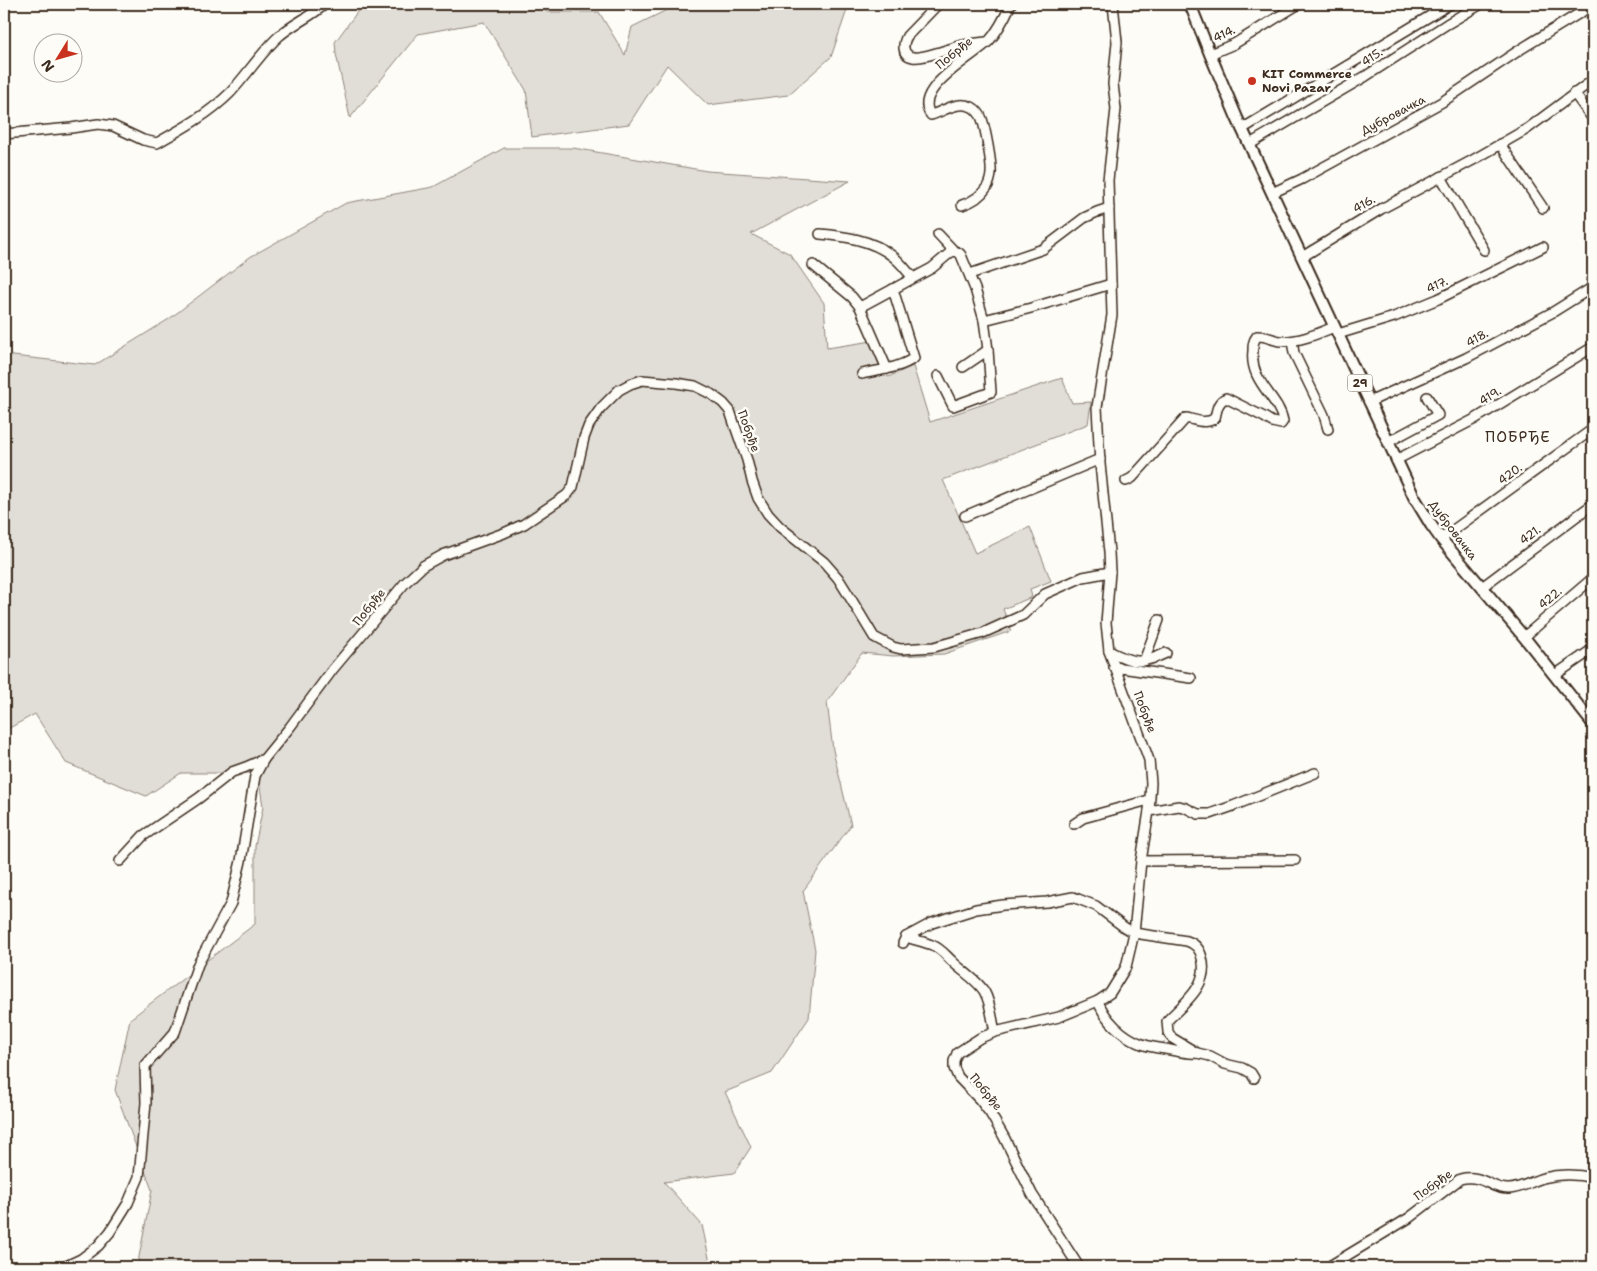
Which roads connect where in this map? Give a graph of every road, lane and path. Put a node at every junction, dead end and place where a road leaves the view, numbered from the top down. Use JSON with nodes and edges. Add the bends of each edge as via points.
{"nodes":[{"id":1,"x":325,"y":4,"type":"edge"},
{"id":2,"x":938,"y":4,"type":"edge"},
{"id":3,"x":1011,"y":4,"type":"edge"},
{"id":4,"x":1113,"y":4,"type":"edge"},
{"id":5,"x":1190,"y":4,"type":"edge"},
{"id":6,"x":1299,"y":4,"type":"edge"},
{"id":7,"x":1450,"y":4,"type":"edge"},
{"id":8,"x":1481,"y":4,"type":"edge"},
{"id":9,"x":1593,"y":4,"type":"edge"},
{"id":10,"x":989,"y":41,"type":"junction"},
{"id":11,"x":1210,"y":54,"type":"junction"},
{"id":12,"x":1593,"y":80,"type":"edge"},
{"id":13,"x":1574,"y":93,"type":"junction"},
{"id":14,"x":1593,"y":119,"type":"edge"},
{"id":15,"x":1242,"y":129,"type":"junction"},
{"id":16,"x":4,"y":134,"type":"edge"},
{"id":17,"x":1250,"y":144,"type":"junction"},
{"id":18,"x":1500,"y":144,"type":"junction"},
{"id":19,"x":1441,"y":177,"type":"junction"},
{"id":20,"x":1272,"y":192,"type":"junction"},
{"id":21,"x":962,"y":205,"type":"dead end"},
{"id":22,"x":1109,"y":208,"type":"junction"},
{"id":23,"x":1543,"y":208,"type":"dead end"},
{"id":24,"x":820,"y":234,"type":"dead end"},
{"id":25,"x":938,"y":234,"type":"dead end"},
{"id":26,"x":1543,"y":247,"type":"dead end"},
{"id":27,"x":1484,"y":250,"type":"dead end"},
{"id":28,"x":954,"y":251,"type":"junction"},
{"id":29,"x":1302,"y":257,"type":"junction"},
{"id":30,"x":813,"y":265,"type":"dead end"},
{"id":31,"x":970,"y":274,"type":"junction"},
{"id":32,"x":913,"y":278,"type":"junction"},
{"id":33,"x":1111,"y":284,"type":"junction"},
{"id":34,"x":1593,"y":287,"type":"edge"},
{"id":35,"x":893,"y":289,"type":"junction"},
{"id":36,"x":860,"y":307,"type":"junction"},
{"id":37,"x":984,"y":320,"type":"junction"},
{"id":38,"x":1336,"y":330,"type":"junction"},
{"id":39,"x":1292,"y":341,"type":"junction"},
{"id":40,"x":1593,"y":347,"type":"edge"},
{"id":41,"x":988,"y":350,"type":"junction"},
{"id":42,"x":963,"y":367,"type":"dead end"},
{"id":43,"x":887,"y":368,"type":"junction"},
{"id":44,"x":862,"y":374,"type":"dead end"},
{"id":45,"x":938,"y":376,"type":"dead end"},
{"id":46,"x":1427,"y":397,"type":"dead end"},
{"id":47,"x":1369,"y":402,"type":"junction"},
{"id":48,"x":1328,"y":429,"type":"dead end"},
{"id":49,"x":1593,"y":429,"type":"edge"},
{"id":50,"x":1388,"y":442,"type":"junction"},
{"id":51,"x":1100,"y":458,"type":"junction"},
{"id":52,"x":1396,"y":460,"type":"junction"},
{"id":53,"x":1126,"y":481,"type":"dead end"},
{"id":54,"x":1593,"y":504,"type":"edge"},
{"id":55,"x":965,"y":516,"type":"dead end"},
{"id":56,"x":1441,"y":539,"type":"junction"},
{"id":57,"x":1110,"y":572,"type":"junction"},
{"id":58,"x":1593,"y":578,"type":"edge"},
{"id":59,"x":1482,"y":587,"type":"junction"},
{"id":60,"x":1159,"y":620,"type":"dead end"},
{"id":61,"x":1524,"y":637,"type":"junction"},
{"id":62,"x":1593,"y":648,"type":"edge"},
{"id":63,"x":1109,"y":651,"type":"junction"},
{"id":64,"x":1166,"y":654,"type":"dead end"},
{"id":65,"x":1144,"y":661,"type":"junction"},
{"id":66,"x":1114,"y":667,"type":"junction"},
{"id":67,"x":1554,"y":675,"type":"junction"},
{"id":68,"x":1191,"y":678,"type":"dead end"},
{"id":69,"x":1593,"y":724,"type":"edge"},
{"id":70,"x":264,"y":758,"type":"junction"},
{"id":71,"x":1314,"y":773,"type":"dead end"},
{"id":72,"x":1149,"y":800,"type":"junction"},
{"id":73,"x":1149,"y":811,"type":"junction"},
{"id":74,"x":1074,"y":824,"type":"dead end"},
{"id":75,"x":1295,"y":860,"type":"dead end"},
{"id":76,"x":120,"y":861,"type":"dead end"},
{"id":77,"x":1141,"y":862,"type":"junction"},
{"id":78,"x":1134,"y":932,"type":"junction"},
{"id":79,"x":1098,"y":1001,"type":"junction"},
{"id":80,"x":996,"y":1032,"type":"junction"},
{"id":81,"x":1197,"y":1054,"type":"junction"},
{"id":82,"x":1254,"y":1078,"type":"dead end"},
{"id":83,"x":1593,"y":1178,"type":"edge"},
{"id":84,"x":64,"y":1267,"type":"edge"},
{"id":85,"x":1079,"y":1267,"type":"edge"},
{"id":86,"x":1328,"y":1267,"type":"edge"}],
"edges":[{"from":1,"to":16,"type":"street","via":[[277,38],[213,109],[157,143],[113,126],[98,124]]},
{"from":2,"to":10,"type":"street","via":[[903,42],[908,56],[918,57]]},
{"from":3,"to":10,"type":"street","name":"Побрђе"},
{"from":4,"to":22,"type":"street","name":"Побрђе","via":[[1117,42],[1113,84],[1116,109],[1108,180]]},
{"from":5,"to":11,"type":"main road","name":"Дубровачка","number":"29"},
{"from":6,"to":11,"type":"street","name":"414.","via":[[1234,44]]},
{"from":7,"to":15,"type":"street","name":"415."},
{"from":8,"to":17,"type":"street","name":"415."},
{"from":9,"to":20,"type":"street","name":"Дубровачка","via":[[1442,102],[1302,179]]},
{"from":10,"to":21,"type":"street","name":"Побрђе","via":[[962,60],[935,86],[927,105],[931,115],[962,106],[972,107],[982,118],[991,173],[984,191]]},
{"from":11,"to":15,"type":"main road","name":"Дубровачка","number":"29"},
{"from":12,"to":13,"type":"street","name":"416."},
{"from":13,"to":14,"type":"street"},
{"from":13,"to":18,"type":"street","name":"416.","via":[[1527,129]]},
{"from":15,"to":17,"type":"main road","name":"Дубровачка","number":"29"},
{"from":17,"to":20,"type":"main road","name":"Дубровачка","number":"29"},
{"from":18,"to":19,"type":"street","name":"416."},
{"from":18,"to":23,"type":"street"},
{"from":19,"to":27,"type":"street"},
{"from":19,"to":29,"type":"street","name":"416."},
{"from":20,"to":29,"type":"main road","name":"Дубровачка","number":"29"},
{"from":22,"to":31,"type":"street","via":[[1084,218],[1043,249]]},
{"from":22,"to":33,"type":"street","name":"Побрђе"},
{"from":24,"to":32,"type":"street","via":[[878,246],[893,256]]},
{"from":25,"to":28,"type":"street"},
{"from":26,"to":38,"type":"street","name":"417.","via":[[1466,286],[1394,317]]},
{"from":28,"to":31,"type":"street","via":[[959,252]]},
{"from":28,"to":32,"type":"street"},
{"from":29,"to":38,"type":"main road","name":"Дубровачка","number":"29"},
{"from":30,"to":36,"type":"street"},
{"from":31,"to":37,"type":"street"},
{"from":32,"to":35,"type":"street"},
{"from":33,"to":37,"type":"street"},
{"from":33,"to":51,"type":"street","name":"Побрђе","via":[[1112,316],[1097,407]]},
{"from":34,"to":47,"type":"street","name":"418.","via":[[1466,358]]},
{"from":35,"to":36,"type":"street"},
{"from":35,"to":43,"type":"street","via":[[914,358]]},
{"from":36,"to":43,"type":"street"},
{"from":37,"to":41,"type":"street"},
{"from":38,"to":39,"type":"street"},
{"from":38,"to":47,"type":"main road","name":"Дубровачка","number":"29"},
{"from":39,"to":48,"type":"street","via":[[1294,353]]},
{"from":39,"to":53,"type":"street","via":[[1260,335],[1254,339],[1253,345],[1254,367],[1262,386],[1280,412],[1281,424],[1226,398],[1221,400],[1215,418],[1210,422],[1186,418]]},
{"from":40,"to":52,"type":"street","name":"419.","via":[[1475,420]]},
{"from":41,"to":42,"type":"street"},
{"from":41,"to":45,"type":"street","via":[[991,392],[953,406]]},
{"from":43,"to":44,"type":"street"},
{"from":46,"to":50,"type":"street","via":[[1438,415]]},
{"from":47,"to":50,"type":"main road","name":"Дубровачка","number":"29"},
{"from":49,"to":56,"type":"street","name":"420."},
{"from":50,"to":52,"type":"main road","name":"Дубровачка","number":"29"},
{"from":51,"to":55,"type":"street"},
{"from":51,"to":57,"type":"street","name":"Побрђе"},
{"from":52,"to":56,"type":"main road","name":"Дубровачка","number":"29","via":[[1425,516]]},
{"from":54,"to":59,"type":"street","name":"421."},
{"from":56,"to":59,"type":"main road","name":"Дубровачка","number":"29"},
{"from":57,"to":63,"type":"street","name":"Побрђе","via":[[1106,623]]},
{"from":57,"to":70,"type":"street","name":"Побрђе","via":[[1082,577],[1045,594],[1024,615],[983,633],[934,647],[893,647],[874,637],[838,578],[824,562],[768,514],[758,498],[730,411],[723,403],[695,386],[642,380],[610,398],[589,425],[573,487],[567,495],[524,524],[423,566],[333,669]]},
{"from":58,"to":61,"type":"street","name":"422."},
{"from":59,"to":61,"type":"main road","name":"Дубровачка","number":"29"},
{"from":60,"to":65,"type":"street"},
{"from":61,"to":67,"type":"main road","name":"Дубровачка","number":"29"},
{"from":62,"to":67,"type":"street"},
{"from":63,"to":65,"type":"street","via":[[1133,662]]},
{"from":63,"to":66,"type":"street","name":"Побрђе"},
{"from":64,"to":65,"type":"street"},
{"from":66,"to":68,"type":"street"},
{"from":66,"to":72,"type":"street","name":"Побрђе","via":[[1149,760]]},
{"from":67,"to":69,"type":"main road","name":"Дубровачка","number":"29"},
{"from":70,"to":76,"type":"street","via":[[232,772],[143,836]]},
{"from":70,"to":84,"type":"street","via":[[255,776],[241,862],[230,903],[198,964],[175,1032],[145,1066],[146,1103],[139,1178],[110,1232],[81,1259]]},
{"from":71,"to":73,"type":"street","via":[[1210,814],[1198,814],[1179,806]]},
{"from":72,"to":73,"type":"street","name":"Побрђе"},
{"from":72,"to":74,"type":"street","via":[[1083,818]]},
{"from":73,"to":77,"type":"street","name":"Побрђе"},
{"from":75,"to":77,"type":"street"},
{"from":77,"to":78,"type":"street","name":"Побрђе"},
{"from":78,"to":79,"type":"street","name":"Побрђе","via":[[1123,973],[1110,993]]},
{"from":78,"to":80,"type":"street","via":[[1096,906],[1074,897],[976,909],[932,923],[905,940],[943,951],[969,975],[984,991]]},
{"from":78,"to":81,"type":"street","via":[[1187,941],[1199,949],[1204,965],[1201,982],[1167,1026],[1172,1038]]},
{"from":79,"to":80,"type":"street","name":"Побрђе","via":[[1059,1017]]},
{"from":79,"to":81,"type":"street","via":[[1108,1020],[1133,1040],[1150,1047]]},
{"from":80,"to":85,"type":"street","name":"Побрђе","via":[[957,1053],[954,1068],[990,1113],[1032,1194]]},
{"from":81,"to":82,"type":"street","via":[[1242,1068],[1252,1073]]},
{"from":83,"to":86,"type":"street","name":"Побрђе","via":[[1556,1176],[1509,1189],[1470,1176],[1460,1179],[1409,1218]]}]}
